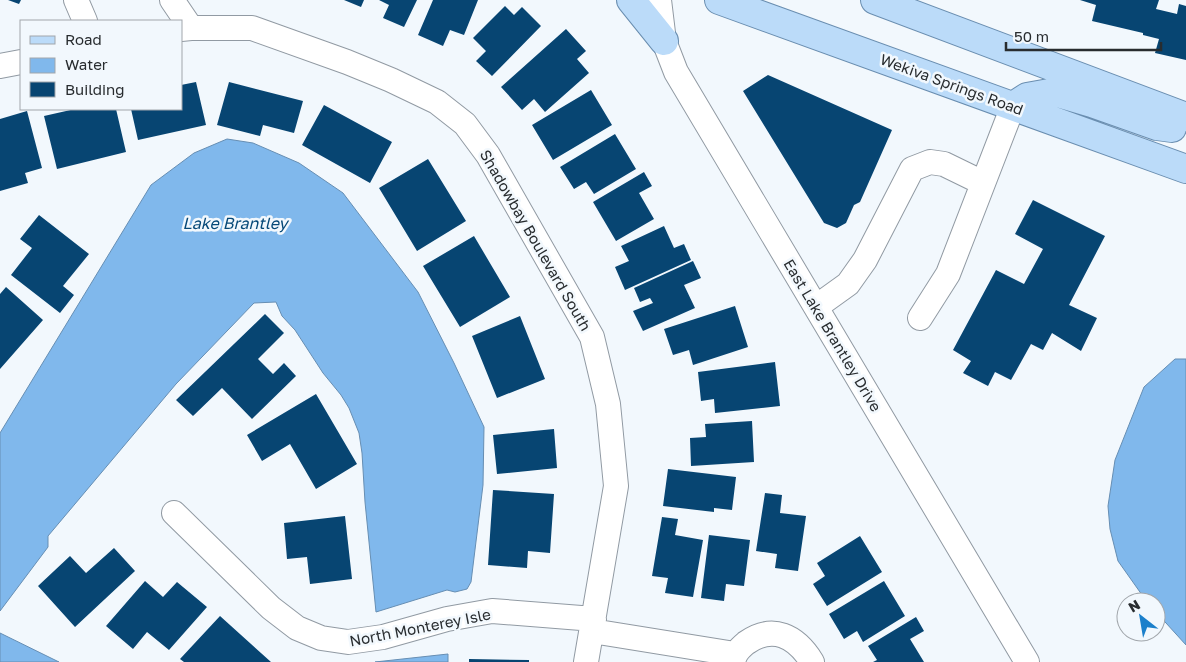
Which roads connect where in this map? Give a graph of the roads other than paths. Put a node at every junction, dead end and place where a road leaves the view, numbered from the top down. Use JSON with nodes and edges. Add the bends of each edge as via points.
{"nodes":[{"id":1,"x":76,"y":0,"type":"edge"},
{"id":2,"x":172,"y":0,"type":"edge"},
{"id":3,"x":631,"y":0,"type":"edge"},
{"id":4,"x":659,"y":0,"type":"edge"},
{"id":5,"x":719,"y":0,"type":"edge"},
{"id":6,"x":875,"y":0,"type":"edge"},
{"id":7,"x":85,"y":20,"type":"edge"},
{"id":8,"x":186,"y":28,"type":"edge"},
{"id":9,"x":664,"y":41,"type":"junction"},
{"id":10,"x":20,"y":62,"type":"edge"},
{"id":11,"x":0,"y":66,"type":"edge"},
{"id":12,"x":1013,"y":106,"type":"junction"},
{"id":13,"x":1186,"y":117,"type":"edge"},
{"id":14,"x":1186,"y":130,"type":"edge"},
{"id":15,"x":1186,"y":169,"type":"edge"},
{"id":16,"x":983,"y":183,"type":"junction"},
{"id":17,"x":816,"y":307,"type":"junction"},
{"id":18,"x":920,"y":318,"type":"dead end"},
{"id":19,"x":174,"y":513,"type":"dead end"},
{"id":20,"x":593,"y":625,"type":"junction"},
{"id":21,"x":734,"y":658,"type":"edge"},
{"id":22,"x":586,"y":662,"type":"edge"},
{"id":23,"x":812,"y":662,"type":"edge"},
{"id":24,"x":1028,"y":662,"type":"edge"}],
"edges":[{"from":1,"to":7,"type":"street"},
{"from":2,"to":8,"type":"street"},
{"from":3,"to":9,"type":"main road"},
{"from":4,"to":9,"type":"street","name":"East Lake Brantley Drive"},
{"from":5,"to":12,"type":"main road","name":"Wekiva Springs Road"},
{"from":6,"to":13,"type":"main road"},
{"from":8,"to":20,"type":"street","name":"Shadowbay Boulevard South","via":[[252,28],[391,80],[437,102],[465,124],[488,155],[592,337],[608,404],[616,486]]},
{"from":9,"to":17,"type":"street","name":"East Lake Brantley Drive","via":[[676,72]]},
{"from":10,"to":11,"type":"street"},
{"from":12,"to":14,"type":"main road","via":[[1027,97],[1055,92],[1157,126]]},
{"from":12,"to":15,"type":"main road","name":"Wekiva Springs Road"},
{"from":12,"to":16,"type":"street"},
{"from":16,"to":17,"type":"street","via":[[944,164],[930,162],[912,169],[865,260],[848,284]]},
{"from":16,"to":18,"type":"street","via":[[948,274]]},
{"from":17,"to":24,"type":"street","name":"East Lake Brantley Drive"},
{"from":19,"to":20,"type":"street","name":"North Monterey Isle","via":[[271,608],[297,628],[321,638],[348,642],[383,637],[447,618],[492,611]]},
{"from":20,"to":21,"type":"street","name":"North Monterey Isle"},
{"from":20,"to":22,"type":"street","name":"Shadowbay Boulevard South"},
{"from":21,"to":23,"type":"street","via":[[751,640],[770,633],[790,638]]}]}
